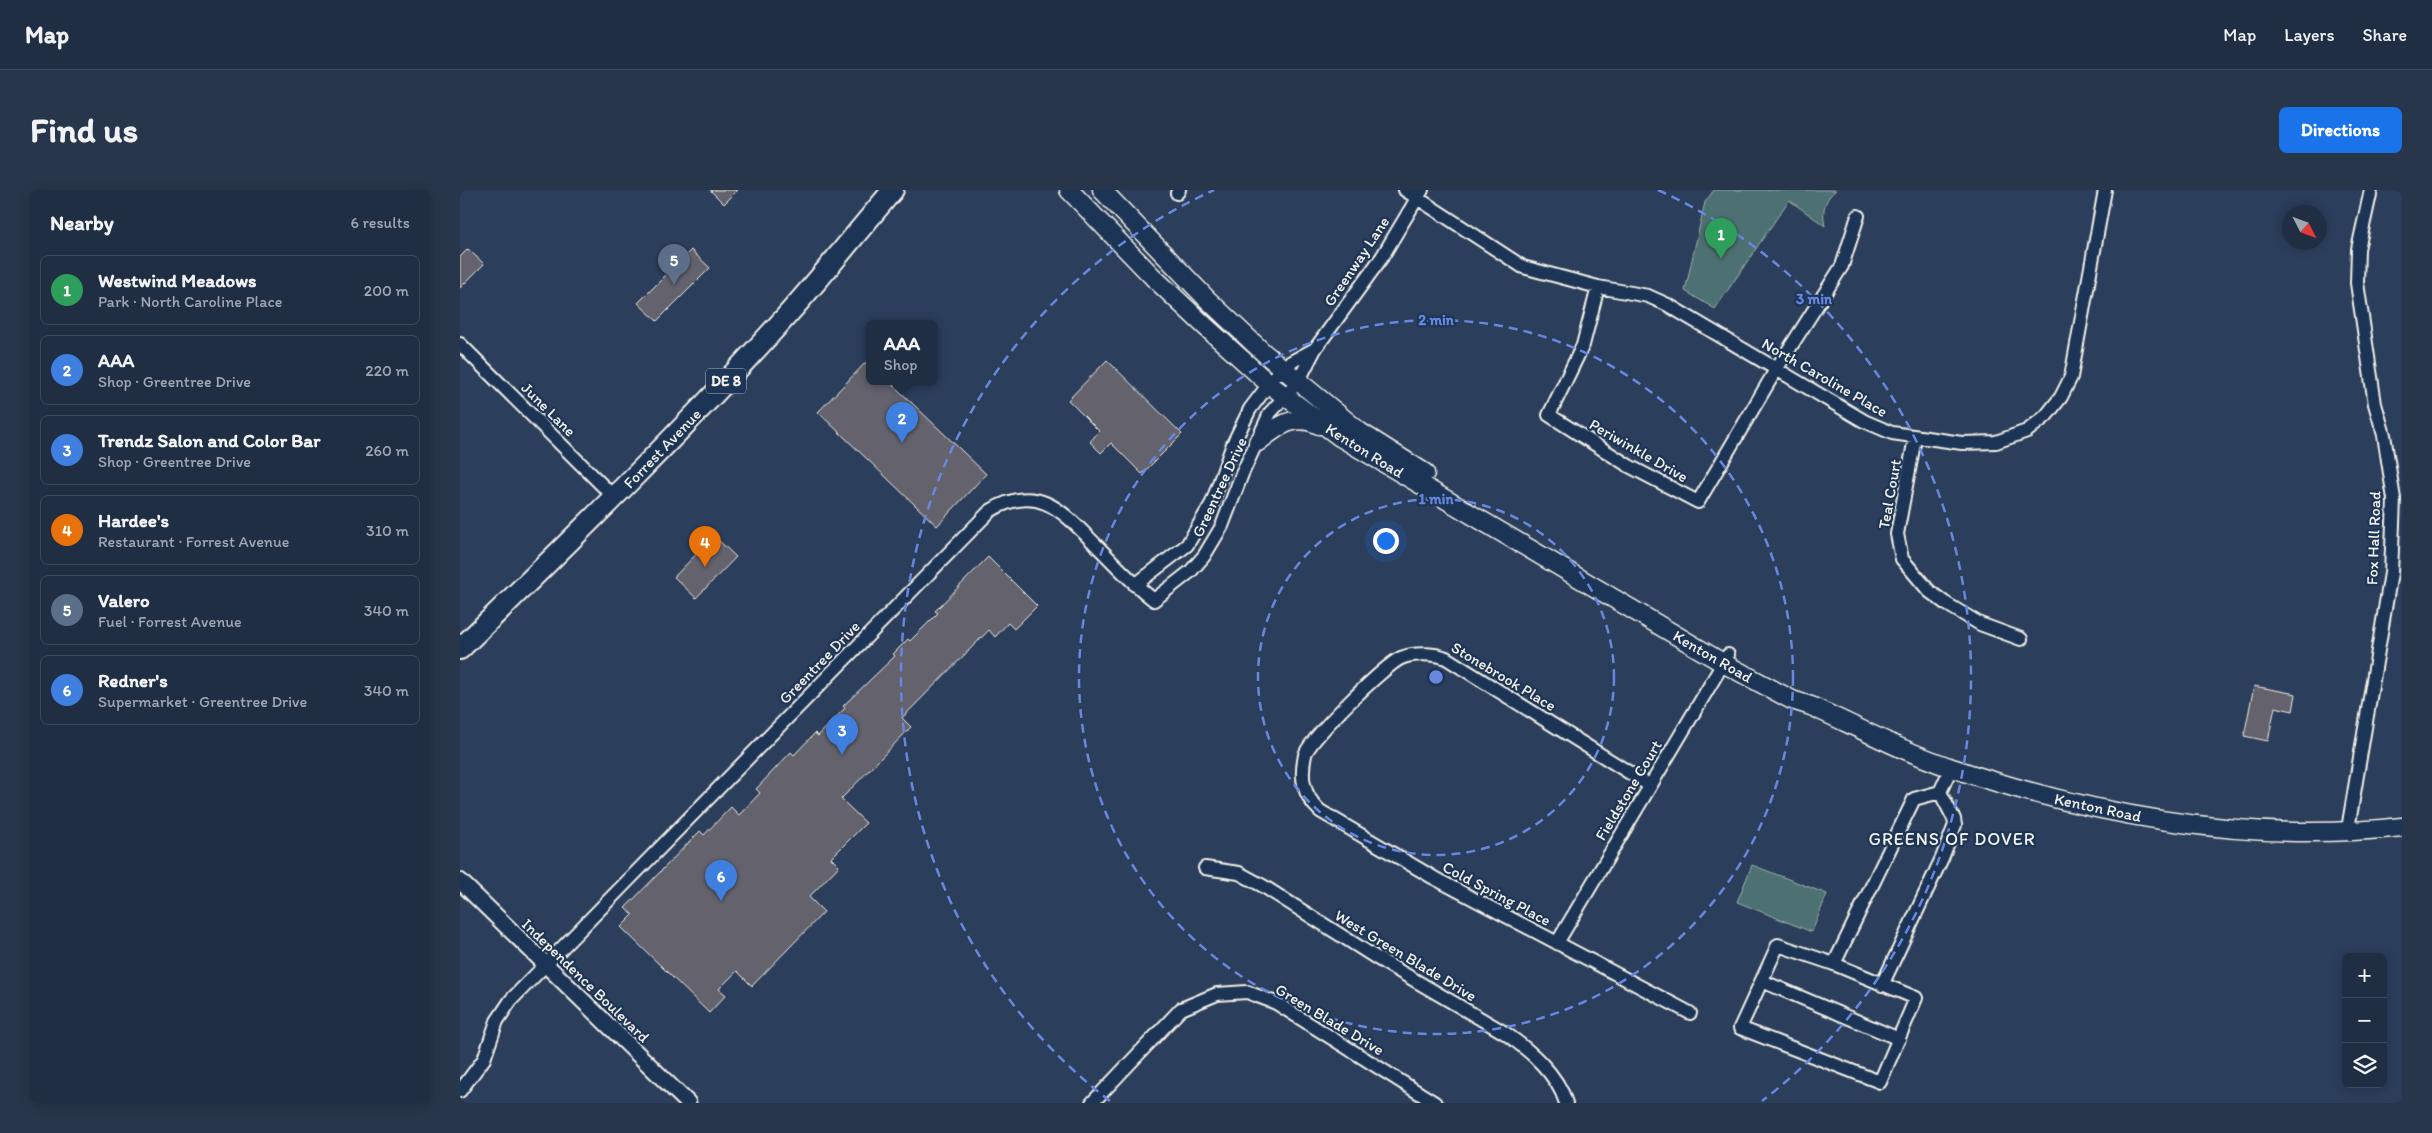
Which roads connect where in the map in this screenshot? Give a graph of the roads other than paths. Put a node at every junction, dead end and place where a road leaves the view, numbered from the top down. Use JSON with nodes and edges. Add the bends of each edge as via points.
{"nodes":[{"id":1,"x":893,"y":190,"type":"edge"},
{"id":2,"x":1069,"y":190,"type":"edge"},
{"id":3,"x":1102,"y":190,"type":"edge"},
{"id":4,"x":1405,"y":190,"type":"edge"},
{"id":5,"x":2105,"y":190,"type":"edge"},
{"id":6,"x":2371,"y":190,"type":"edge"},
{"id":7,"x":1419,"y":194,"type":"edge"},
{"id":8,"x":1858,"y":216,"type":"dead end"},
{"id":9,"x":1598,"y":287,"type":"junction"},
{"id":10,"x":460,"y":344,"type":"edge"},
{"id":11,"x":1316,"y":349,"type":"junction"},
{"id":12,"x":1282,"y":367,"type":"junction"},
{"id":13,"x":1778,"y":368,"type":"junction"},
{"id":14,"x":1298,"y":382,"type":"junction"},
{"id":15,"x":1270,"y":384,"type":"junction"},
{"id":16,"x":1285,"y":396,"type":"junction"},
{"id":17,"x":1340,"y":436,"type":"junction"},
{"id":18,"x":1915,"y":438,"type":"junction"},
{"id":19,"x":1258,"y":442,"type":"junction"},
{"id":20,"x":614,"y":497,"type":"junction"},
{"id":21,"x":1135,"y":585,"type":"junction"},
{"id":22,"x":2021,"y":639,"type":"dead end"},
{"id":23,"x":460,"y":649,"type":"edge"},
{"id":24,"x":1725,"y":659,"type":"junction"},
{"id":25,"x":1951,"y":768,"type":"junction"},
{"id":26,"x":1303,"y":784,"type":"joint"},
{"id":27,"x":1650,"y":785,"type":"junction"},
{"id":28,"x":1940,"y":792,"type":"junction"},
{"id":29,"x":2402,"y":826,"type":"edge"},
{"id":30,"x":2348,"y":829,"type":"junction"},
{"id":31,"x":1204,"y":868,"type":"dead end"},
{"id":32,"x":460,"y":881,"type":"edge"},
{"id":33,"x":1557,"y":943,"type":"junction"},
{"id":34,"x":1834,"y":964,"type":"junction"},
{"id":35,"x":545,"y":965,"type":"junction"},
{"id":36,"x":1762,"y":982,"type":"junction"},
{"id":37,"x":1882,"y":985,"type":"junction"},
{"id":38,"x":1690,"y":1013,"type":"dead end"},
{"id":39,"x":1898,"y":1039,"type":"junction"},
{"id":40,"x":460,"y":1091,"type":"edge"},
{"id":41,"x":688,"y":1103,"type":"edge"},
{"id":42,"x":1092,"y":1103,"type":"edge"},
{"id":43,"x":1435,"y":1103,"type":"edge"},
{"id":44,"x":1566,"y":1103,"type":"edge"}],
"edges":[{"from":1,"to":20,"type":"highway","name":"Forrest Avenue","number":"DE 8","via":[[771,333]]},
{"from":2,"to":15,"type":"main road","name":"Kenton Road","via":[[1153,277]]},
{"from":3,"to":12,"type":"main road","name":"Kenton Road","via":[[1207,299]]},
{"from":4,"to":7,"type":"street","name":"North Caroline Place"},
{"from":5,"to":18,"type":"street","name":"North Caroline Place","via":[[2071,376],[2061,397],[2028,431],[1996,442],[1962,443]]},
{"from":6,"to":30,"type":"street","name":"Fox Hall Road","via":[[2358,249],[2357,283],[2374,404],[2384,435],[2392,490],[2391,573]]},
{"from":7,"to":9,"type":"street","name":"North Caroline Place","via":[[1523,267]]},
{"from":7,"to":11,"type":"street","name":"Greenway Lane","via":[[1382,257]]},
{"from":8,"to":13,"type":"street","via":[[1842,266]]},
{"from":9,"to":13,"type":"street","name":"North Caroline Place","via":[[1648,296]]},
{"from":9,"to":13,"type":"street","name":"Periwinkle Drive","via":[[1583,345],[1549,415],[1629,466],[1698,502]]},
{"from":10,"to":20,"type":"street","name":"June Lane"},
{"from":11,"to":12,"type":"street","name":"Greenway Lane"},
{"from":11,"to":14,"type":"street","name":"Greenway Lane"},
{"from":12,"to":14,"type":"main road","name":"Kenton Road"},
{"from":12,"to":15,"type":"street","name":"Greentree Drive"},
{"from":13,"to":18,"type":"street","name":"North Caroline Place","via":[[1864,420],[1892,433]]},
{"from":14,"to":16,"type":"street","name":"Greentree Drive"},
{"from":14,"to":24,"type":"main road","name":"Kenton Road","via":[[1360,432]]},
{"from":15,"to":16,"type":"main road","name":"Kenton Road"},
{"from":15,"to":21,"type":"street","name":"Greentree Drive","via":[[1250,409],[1233,444],[1212,503],[1192,538],[1176,555]]},
{"from":16,"to":17,"type":"main road","name":"Kenton Road"},
{"from":16,"to":19,"type":"street","name":"Greentree Drive","via":[[1270,413]]},
{"from":17,"to":19,"type":"main road","via":[[1311,421],[1294,420],[1278,426]]},
{"from":17,"to":24,"type":"main road","name":"Kenton Road"},
{"from":18,"to":22,"type":"street","name":"Teal Court","via":[[1897,534],[1902,559],[1944,603],[1980,624]]},
{"from":19,"to":21,"type":"street","name":"Greentree Drive","via":[[1222,526],[1204,556],[1191,571],[1154,600]]},
{"from":20,"to":23,"type":"highway","name":"Forrest Avenue","number":"DE 8"},
{"from":21,"to":35,"type":"street","name":"Greentree Drive","via":[[1067,516],[1053,506],[1022,499],[1006,501],[990,511]]},
{"from":24,"to":25,"type":"main road","name":"Kenton Road","via":[[1792,691],[1811,706]]},
{"from":24,"to":27,"type":"street","name":"Fieldstone Court"},
{"from":25,"to":28,"type":"street"},
{"from":25,"to":30,"type":"main road","name":"Kenton Road","via":[[2111,812],[2182,823],[2274,830]]},
{"from":26,"to":27,"type":"street","name":"Stonebrook Place","via":[[1305,754],[1342,708],[1392,663],[1403,657],[1436,654]]},
{"from":26,"to":33,"type":"street","name":"Cold Spring Place","via":[[1309,800],[1320,810],[1434,878]]},
{"from":27,"to":33,"type":"street","name":"Fieldstone Court"},
{"from":28,"to":34,"type":"street","via":[[1914,799]]},
{"from":28,"to":37,"type":"street","via":[[1954,825],[1942,858]]},
{"from":29,"to":30,"type":"main road","name":"Kenton Road"},
{"from":31,"to":44,"type":"street","name":"West Green Blade Drive","via":[[1239,873],[1263,886],[1375,957],[1505,1033],[1544,1067]]},
{"from":32,"to":35,"type":"street","name":"Independence Boulevard"},
{"from":33,"to":38,"type":"street","name":"Cold Spring Place"},
{"from":34,"to":36,"type":"street","via":[[1778,945]]},
{"from":34,"to":37,"type":"street"},
{"from":35,"to":40,"type":"street","name":"Greentree Drive","via":[[511,1000],[497,1021],[484,1059]]},
{"from":35,"to":41,"type":"street","name":"Independence Boulevard"},
{"from":36,"to":39,"type":"street"},
{"from":36,"to":39,"type":"street","via":[[1740,1028],[1880,1082]]},
{"from":37,"to":39,"type":"street","via":[[1916,998]]},
{"from":42,"to":43,"type":"street","name":"Green Blade Drive","via":[[1181,1009],[1217,994],[1247,992],[1276,1003]]}]}
